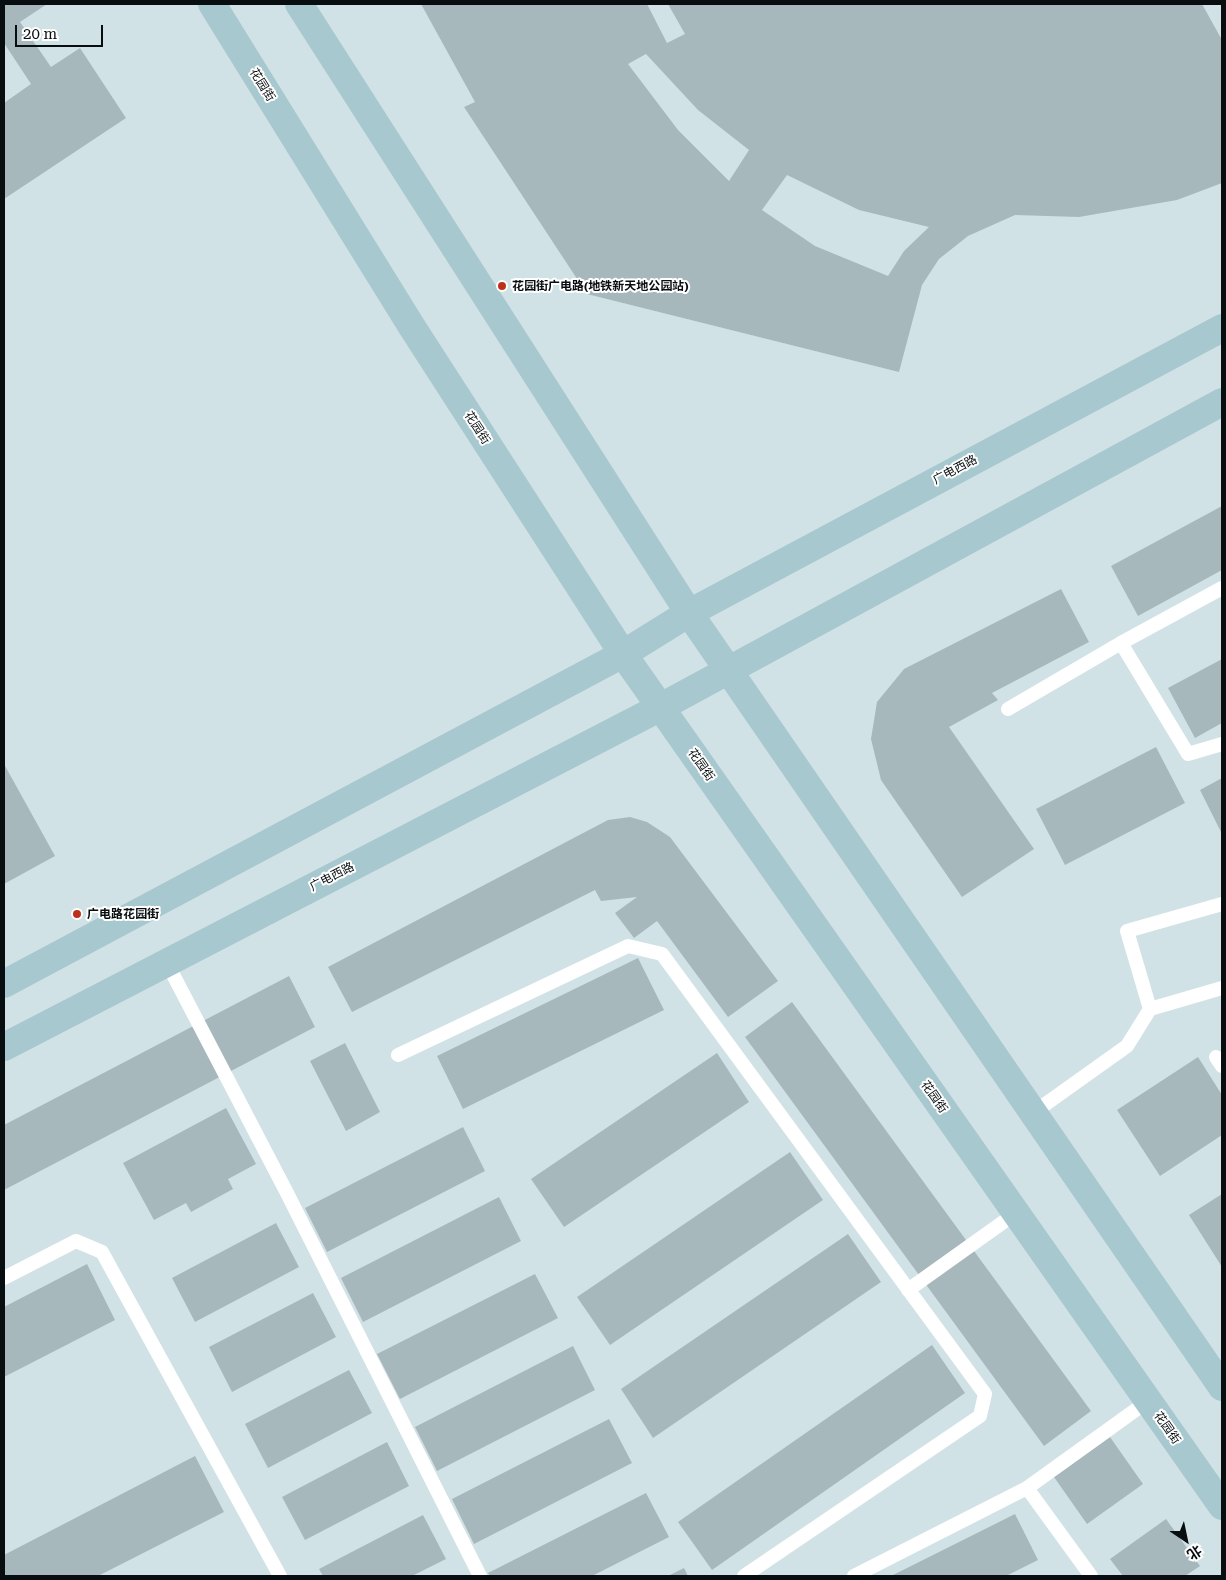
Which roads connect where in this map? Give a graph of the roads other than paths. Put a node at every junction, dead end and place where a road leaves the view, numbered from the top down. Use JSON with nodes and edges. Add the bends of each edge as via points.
{"nodes":[{"id":1,"x":212,"y":4,"type":"edge"},
{"id":2,"x":298,"y":4,"type":"edge"},
{"id":3,"x":1222,"y":328,"type":"edge"},
{"id":4,"x":1222,"y":402,"type":"edge"},
{"id":5,"x":1222,"y":588,"type":"edge"},
{"id":6,"x":689,"y":613,"type":"junction"},
{"id":7,"x":1121,"y":643,"type":"junction"},
{"id":8,"x":624,"y":654,"type":"junction"},
{"id":9,"x":728,"y":671,"type":"junction"},
{"id":10,"x":661,"y":707,"type":"junction"},
{"id":11,"x":1008,"y":709,"type":"dead end"},
{"id":12,"x":1222,"y":744,"type":"edge"},
{"id":13,"x":1222,"y":904,"type":"edge"},
{"id":14,"x":167,"y":963,"type":"junction"},
{"id":15,"x":4,"y":984,"type":"edge"},
{"id":16,"x":1222,"y":988,"type":"edge"},
{"id":17,"x":1150,"y":1009,"type":"junction"},
{"id":18,"x":4,"y":1047,"type":"edge"},
{"id":19,"x":398,"y":1055,"type":"dead end"},
{"id":20,"x":1033,"y":1113,"type":"junction"},
{"id":21,"x":1016,"y":1213,"type":"junction"},
{"id":22,"x":4,"y":1278,"type":"edge"},
{"id":23,"x":908,"y":1290,"type":"junction"},
{"id":24,"x":1222,"y":1387,"type":"edge"},
{"id":25,"x":1148,"y":1401,"type":"junction"},
{"id":26,"x":1027,"y":1488,"type":"junction"},
{"id":27,"x":1222,"y":1506,"type":"edge"},
{"id":28,"x":280,"y":1576,"type":"edge"},
{"id":29,"x":480,"y":1576,"type":"edge"},
{"id":30,"x":744,"y":1576,"type":"edge"},
{"id":31,"x":854,"y":1576,"type":"edge"},
{"id":32,"x":1091,"y":1576,"type":"edge"}],
"edges":[{"from":1,"to":8,"type":"main road","name":"花园街","via":[[412,327]]},
{"from":2,"to":6,"type":"main road"},
{"from":3,"to":6,"type":"main road","name":"广电西路"},
{"from":4,"to":9,"type":"main road"},
{"from":5,"to":7,"type":"lane"},
{"from":6,"to":8,"type":"main road","name":"广电西路"},
{"from":6,"to":9,"type":"main road"},
{"from":7,"to":11,"type":"lane"},
{"from":7,"to":12,"type":"lane","via":[[1188,754]]},
{"from":8,"to":10,"type":"main road","name":"花园街"},
{"from":8,"to":15,"type":"main road","name":"广电西路"},
{"from":9,"to":10,"type":"main road","name":"广电西路"},
{"from":9,"to":20,"type":"main road"},
{"from":10,"to":14,"type":"main road","name":"广电西路"},
{"from":10,"to":21,"type":"main road","name":"花园街"},
{"from":13,"to":17,"type":"lane","via":[[1127,931]]},
{"from":14,"to":18,"type":"main road","name":"广电西路"},
{"from":14,"to":29,"type":"lane"},
{"from":16,"to":17,"type":"lane"},
{"from":17,"to":20,"type":"lane","via":[[1127,1046]]},
{"from":19,"to":23,"type":"lane","via":[[628,946],[662,954]]},
{"from":20,"to":24,"type":"main road"},
{"from":21,"to":23,"type":"lane"},
{"from":21,"to":25,"type":"main road","name":"花园街"},
{"from":22,"to":28,"type":"lane","via":[[76,1241],[102,1252]]},
{"from":23,"to":30,"type":"lane","via":[[985,1394],[980,1416]]},
{"from":25,"to":26,"type":"lane"},
{"from":25,"to":27,"type":"main road","name":"花园街"},
{"from":26,"to":31,"type":"lane"},
{"from":26,"to":32,"type":"lane"}]}
